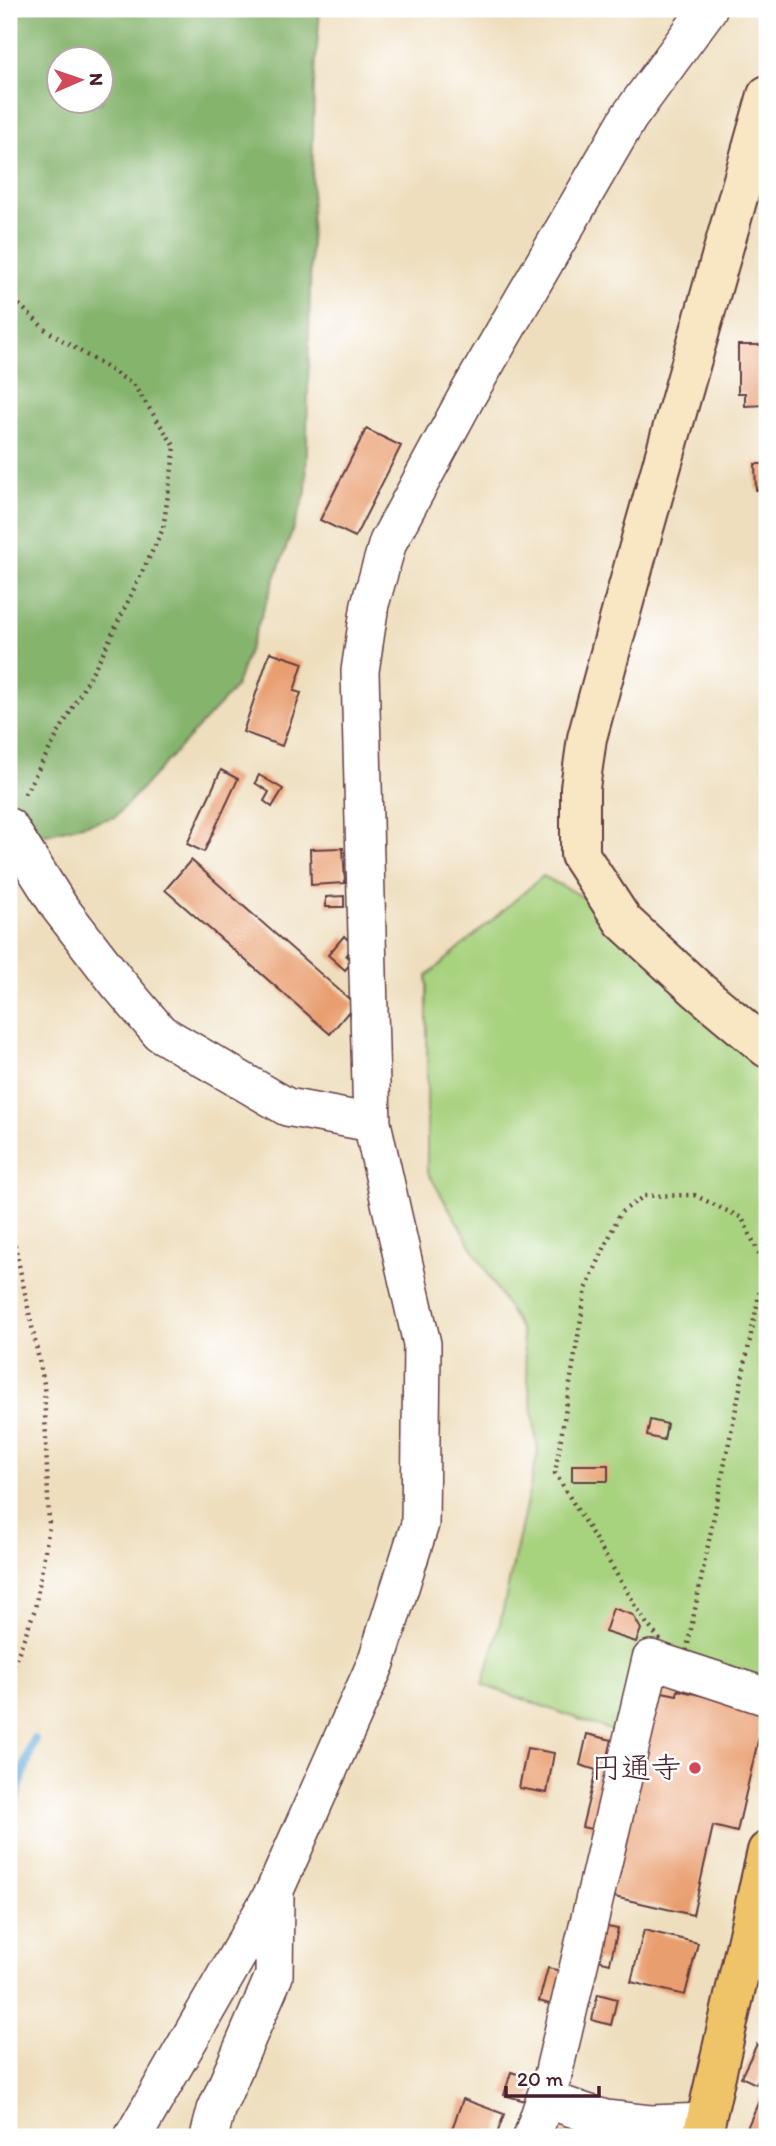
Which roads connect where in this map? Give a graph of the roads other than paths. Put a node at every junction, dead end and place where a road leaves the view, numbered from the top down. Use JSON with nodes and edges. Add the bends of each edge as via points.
{"nodes":[{"id":1,"x":708,"y":9,"type":"edge"},
{"id":2,"x":767,"y":95,"type":"edge"},
{"id":3,"x":15,"y":814,"type":"edge"},
{"id":4,"x":767,"y":1048,"type":"edge"},
{"id":5,"x":372,"y":1123,"type":"junction"},
{"id":6,"x":767,"y":1697,"type":"edge"},
{"id":7,"x":767,"y":1851,"type":"edge"},
{"id":8,"x":275,"y":1890,"type":"junction"},
{"id":9,"x":545,"y":2099,"type":"junction"},
{"id":10,"x":634,"y":2130,"type":"edge"},
{"id":11,"x":704,"y":2130,"type":"edge"},
{"id":12,"x":133,"y":2137,"type":"edge"},
{"id":13,"x":209,"y":2137,"type":"edge"},
{"id":14,"x":532,"y":2137,"type":"edge"}],
"edges":[{"from":1,"to":5,"type":"street","via":[[629,117],[388,542],[370,604],[360,671]]},
{"from":2,"to":4,"type":"street","via":[[587,738],[580,788],[580,855],[623,921]]},
{"from":3,"to":5,"type":"street","via":[[60,908],[160,1033],[287,1107]]},
{"from":5,"to":8,"type":"street","via":[[422,1344],[420,1524],[376,1663]]},
{"from":6,"to":9,"type":"street","via":[[651,1659]]},
{"from":7,"to":11,"type":"main road"},
{"from":8,"to":12,"type":"street"},
{"from":8,"to":13,"type":"street","via":[[274,1976],[216,2110]]},
{"from":9,"to":10,"type":"street"},
{"from":9,"to":14,"type":"street"},
{"from":10,"to":11,"type":"street","via":[[650,2124]]}]}
